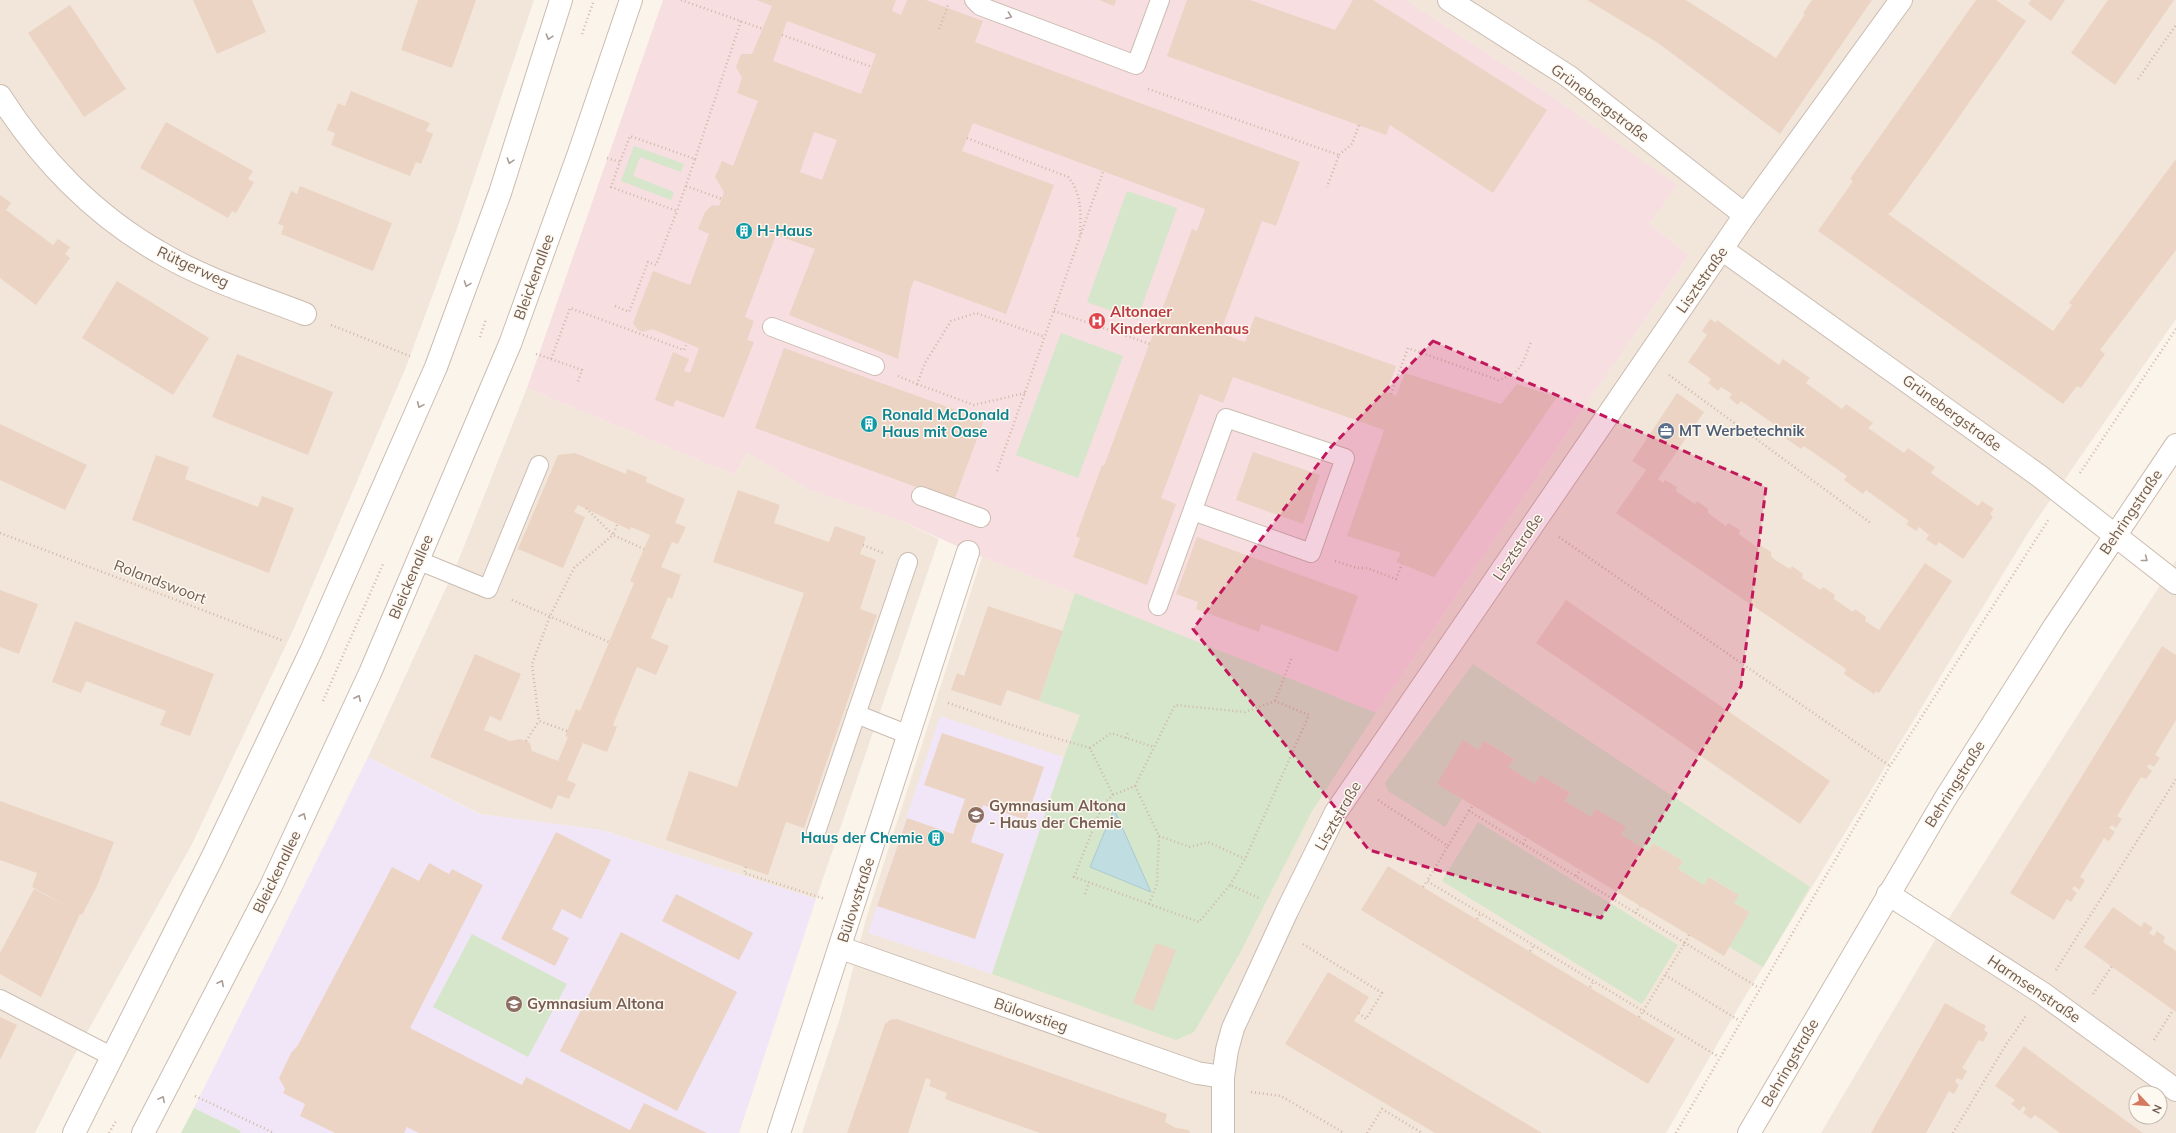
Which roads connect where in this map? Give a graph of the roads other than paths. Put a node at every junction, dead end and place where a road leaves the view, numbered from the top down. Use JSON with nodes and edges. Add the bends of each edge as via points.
{"nodes":[{"id":1,"x":561,"y":0,"type":"edge"},
{"id":2,"x":631,"y":0,"type":"edge"},
{"id":3,"x":974,"y":0,"type":"edge"},
{"id":4,"x":1160,"y":0,"type":"edge"},
{"id":5,"x":1449,"y":0,"type":"edge"},
{"id":6,"x":1901,"y":0,"type":"edge"},
{"id":7,"x":0,"y":96,"type":"edge"},
{"id":8,"x":1745,"y":215,"type":"junction"},
{"id":9,"x":1723,"y":250,"type":"junction"},
{"id":10,"x":305,"y":314,"type":"road end"},
{"id":11,"x":772,"y":327,"type":"dead end"},
{"id":12,"x":875,"y":366,"type":"road end"},
{"id":13,"x":2176,"y":446,"type":"edge"},
{"id":14,"x":539,"y":465,"type":"dead end"},
{"id":15,"x":921,"y":496,"type":"dead end"},
{"id":16,"x":1193,"y":511,"type":"junction"},
{"id":17,"x":981,"y":518,"type":"dead end"},
{"id":18,"x":2115,"y":536,"type":"junction"},
{"id":19,"x":968,"y":552,"type":"dead end"},
{"id":20,"x":418,"y":560,"type":"junction"},
{"id":21,"x":908,"y":562,"type":"dead end"},
{"id":22,"x":2176,"y":583,"type":"edge"},
{"id":23,"x":1158,"y":606,"type":"dead end"},
{"id":24,"x":856,"y":714,"type":"junction"},
{"id":25,"x":909,"y":735,"type":"junction"},
{"id":26,"x":816,"y":832,"type":"dead end"},
{"id":27,"x":1888,"y":894,"type":"junction"},
{"id":28,"x":841,"y":948,"type":"junction"},
{"id":29,"x":0,"y":999,"type":"edge"},
{"id":30,"x":113,"y":1057,"type":"junction"},
{"id":31,"x":1223,"y":1077,"type":"junction"},
{"id":32,"x":2176,"y":1090,"type":"edge"},
{"id":33,"x":74,"y":1133,"type":"edge"},
{"id":34,"x":143,"y":1133,"type":"edge"},
{"id":35,"x":779,"y":1133,"type":"edge"},
{"id":36,"x":1223,"y":1133,"type":"edge"},
{"id":37,"x":1749,"y":1133,"type":"edge"}],
"edges":[{"from":1,"to":30,"type":"street","one_way":true,"via":[[500,194],[436,367],[312,651]]},
{"from":2,"to":20,"type":"street","name":"Bleickenallee","via":[[510,344]]},
{"from":3,"to":4,"type":"lane","one_way":true,"via":[[980,6],[1136,65]]},
{"from":5,"to":8,"type":"street","name":"Grünebergstraße","via":[[1568,76]]},
{"from":6,"to":8,"type":"street","name":"Lisztstraße"},
{"from":7,"to":10,"type":"street","name":"Rütgerweg","via":[[32,143],[64,179],[109,218],[158,252],[196,271]]},
{"from":8,"to":9,"type":"street","name":"Lisztstraße"},
{"from":9,"to":18,"type":"street","name":"Grünebergstraße","via":[[2038,475]]},
{"from":9,"to":31,"type":"street","name":"Lisztstraße","via":[[1336,812],[1233,1028]]},
{"from":11,"to":12,"type":"lane"},
{"from":13,"to":18,"type":"street","name":"Behringstraße"},
{"from":14,"to":20,"type":"lane","via":[[488,589]]},
{"from":15,"to":17,"type":"lane"},
{"from":16,"to":16,"type":"lane","via":[[1226,418],[1345,458],[1311,553]]},
{"from":16,"to":23,"type":"lane"},
{"from":18,"to":22,"type":"street","name":"Grünebergstraße","one_way":true},
{"from":18,"to":27,"type":"street","name":"Behringstraße","via":[[1954,786]]},
{"from":19,"to":25,"type":"street","name":"Bülowstraße"},
{"from":34,"to":20,"type":"street","name":"Bleickenallee","one_way":true,"via":[[271,886],[370,673]]},
{"from":21,"to":24,"type":"lane"},
{"from":24,"to":25,"type":"lane"},
{"from":24,"to":26,"type":"lane"},
{"from":25,"to":28,"type":"street","name":"Bülowstraße"},
{"from":27,"to":32,"type":"street","name":"Harmsenstraße","via":[[2042,993]]},
{"from":27,"to":37,"type":"street","name":"Behringstraße"},
{"from":28,"to":31,"type":"street","name":"Bülowstieg","via":[[1197,1073]]},
{"from":28,"to":35,"type":"street","name":"Bülowstraße"},
{"from":29,"to":30,"type":"lane"},
{"from":30,"to":33,"type":"street"},
{"from":31,"to":36,"type":"street","name":"Lisztstraße"}]}
